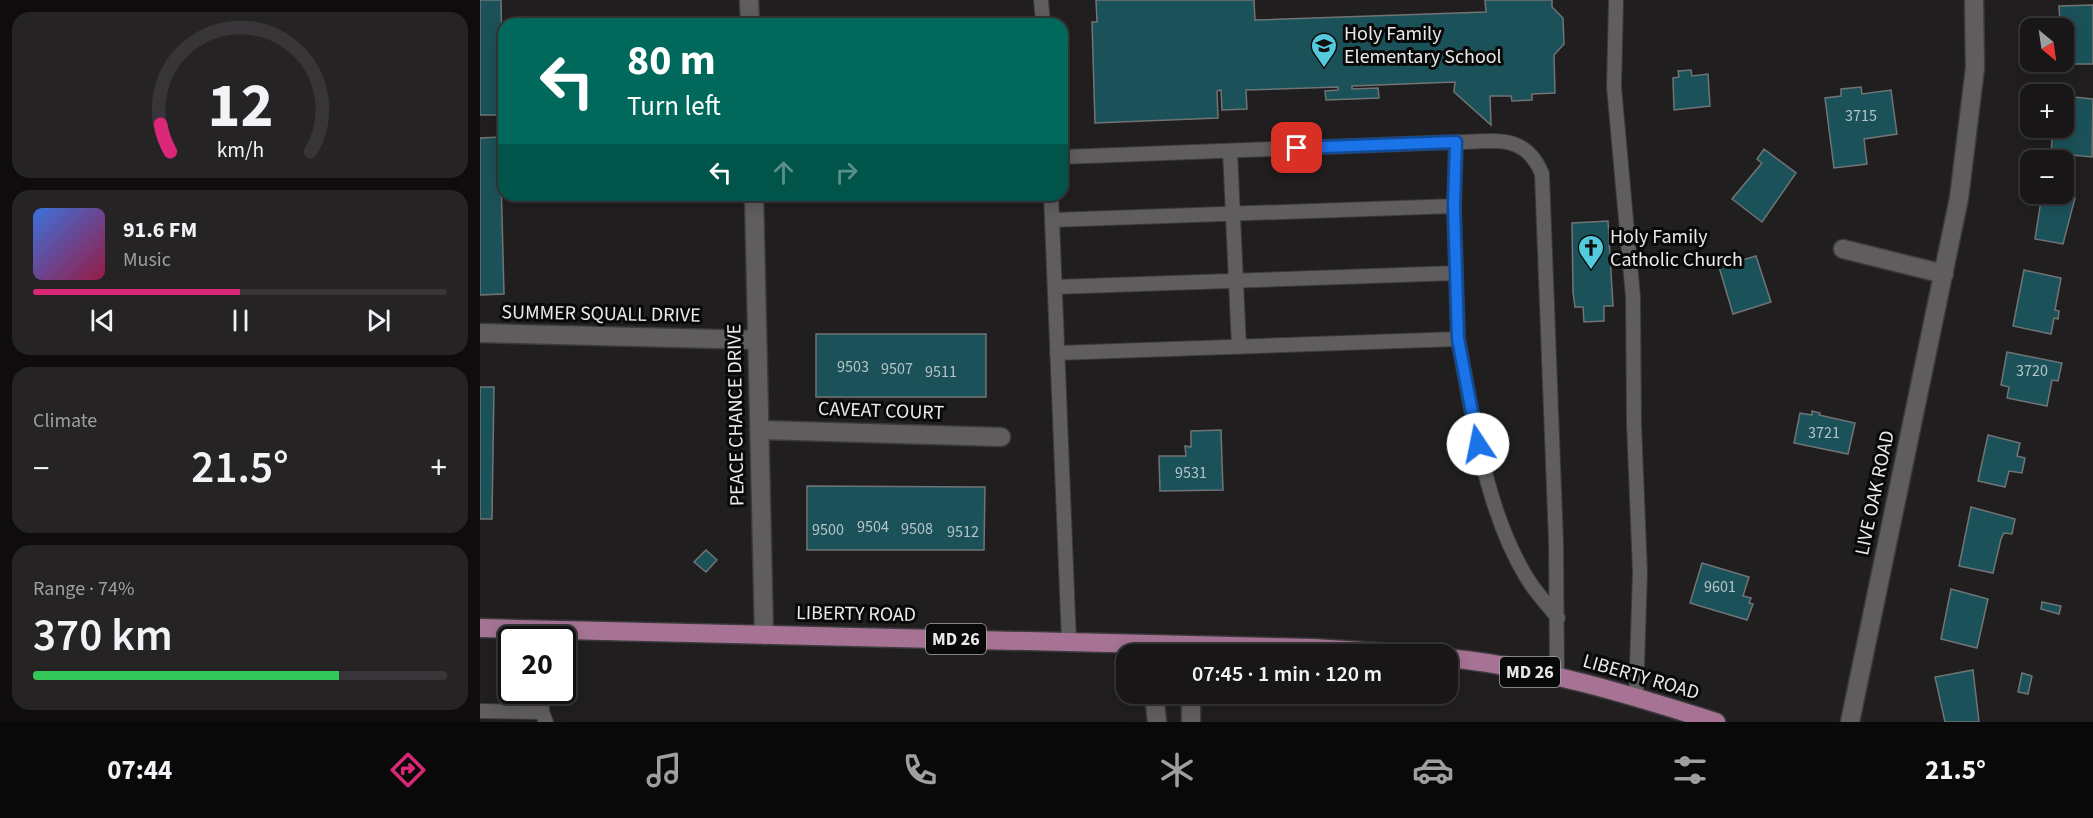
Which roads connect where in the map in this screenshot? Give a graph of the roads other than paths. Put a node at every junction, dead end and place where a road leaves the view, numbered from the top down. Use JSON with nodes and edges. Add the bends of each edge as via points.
{"nodes":[{"id":1,"x":749,"y":0,"type":"edge"},
{"id":2,"x":1041,"y":0,"type":"edge"},
{"id":3,"x":1616,"y":0,"type":"edge"},
{"id":4,"x":1974,"y":0,"type":"edge"},
{"id":5,"x":750,"y":18,"type":"edge"},
{"id":6,"x":1042,"y":18,"type":"edge"},
{"id":7,"x":1456,"y":142,"type":"junction"},
{"id":8,"x":1230,"y":151,"type":"junction"},
{"id":9,"x":1068,"y":157,"type":"edge"},
{"id":10,"x":754,"y":201,"type":"edge"},
{"id":11,"x":1051,"y":201,"type":"edge"},
{"id":12,"x":1454,"y":206,"type":"junction"},
{"id":13,"x":1233,"y":214,"type":"junction"},
{"id":14,"x":1052,"y":220,"type":"junction"},
{"id":15,"x":1843,"y":249,"type":"dead end"},
{"id":16,"x":1456,"y":273,"type":"junction"},
{"id":17,"x":1944,"y":274,"type":"junction"},
{"id":18,"x":1236,"y":281,"type":"junction"},
{"id":19,"x":1055,"y":287,"type":"junction"},
{"id":20,"x":480,"y":333,"type":"edge"},
{"id":21,"x":1458,"y":339,"type":"junction"},
{"id":22,"x":757,"y":340,"type":"junction"},
{"id":23,"x":1239,"y":347,"type":"junction"},
{"id":24,"x":1058,"y":353,"type":"junction"},
{"id":25,"x":759,"y":430,"type":"junction"},
{"id":26,"x":1001,"y":437,"type":"dead end"},
{"id":27,"x":1558,"y":618,"type":"junction"},
{"id":28,"x":480,"y":628,"type":"edge"},
{"id":29,"x":498,"y":630,"type":"edge"},
{"id":30,"x":576,"y":634,"type":"edge"},
{"id":31,"x":764,"y":635,"type":"junction"},
{"id":32,"x":1069,"y":642,"type":"junction"},
{"id":33,"x":1116,"y":646,"type":"edge"},
{"id":34,"x":1458,"y":660,"type":"edge"},
{"id":35,"x":1557,"y":677,"type":"junction"},
{"id":36,"x":1636,"y":697,"type":"junction"},
{"id":37,"x":1155,"y":704,"type":"edge"},
{"id":38,"x":1191,"y":704,"type":"edge"},
{"id":39,"x":480,"y":711,"type":"edge"},
{"id":40,"x":544,"y":717,"type":"edge"},
{"id":41,"x":1157,"y":722,"type":"edge"},
{"id":42,"x":1191,"y":722,"type":"edge"},
{"id":43,"x":1716,"y":722,"type":"edge"},
{"id":44,"x":1850,"y":722,"type":"edge"}],
"edges":[{"from":1,"to":5,"type":"street"},
{"from":2,"to":6,"type":"lane"},
{"from":3,"to":36,"type":"lane","via":[[1614,87],[1634,297],[1640,572]]},
{"from":4,"to":17,"type":"street","name":"LIVE OAK ROAD","via":[[1975,68],[1970,124]]},
{"from":7,"to":8,"type":"lane"},
{"from":7,"to":12,"type":"lane"},
{"from":7,"to":27,"type":"lane","via":[[1513,142],[1527,148],[1542,174]]},
{"from":8,"to":9,"type":"lane"},
{"from":8,"to":13,"type":"lane"},
{"from":10,"to":22,"type":"street","name":"PEACE CHANCE DRIVE"},
{"from":11,"to":14,"type":"lane"},
{"from":12,"to":13,"type":"lane"},
{"from":12,"to":16,"type":"lane"},
{"from":13,"to":14,"type":"lane"},
{"from":13,"to":18,"type":"lane"},
{"from":14,"to":19,"type":"lane"},
{"from":15,"to":17,"type":"street"},
{"from":16,"to":18,"type":"lane"},
{"from":16,"to":21,"type":"lane"},
{"from":17,"to":44,"type":"street","name":"LIVE OAK ROAD"},
{"from":18,"to":19,"type":"lane"},
{"from":18,"to":23,"type":"lane"},
{"from":19,"to":24,"type":"lane"},
{"from":20,"to":22,"type":"street","name":"SUMMER SQUALL DRIVE"},
{"from":21,"to":23,"type":"lane"},
{"from":21,"to":27,"type":"lane","via":[[1482,465],[1499,517],[1527,578]]},
{"from":22,"to":25,"type":"street","name":"PEACE CHANCE DRIVE"},
{"from":23,"to":24,"type":"lane"},
{"from":24,"to":32,"type":"lane"},
{"from":25,"to":26,"type":"street","name":"CAVEAT COURT"},
{"from":25,"to":31,"type":"street","name":"PEACE CHANCE DRIVE"},
{"from":27,"to":35,"type":"lane"},
{"from":28,"to":29,"type":"main road","name":"LIBERTY ROAD","number":"MD 26"},
{"from":30,"to":31,"type":"main road","name":"LIBERTY ROAD","number":"MD 26"},
{"from":31,"to":32,"type":"main road","name":"LIBERTY ROAD","number":"MD 26"},
{"from":32,"to":33,"type":"main road","name":"LIBERTY ROAD","number":"MD 26"},
{"from":34,"to":35,"type":"main road","name":"LIBERTY ROAD","number":"MD 26"},
{"from":35,"to":36,"type":"main road","name":"LIBERTY ROAD","number":"MD 26"},
{"from":36,"to":43,"type":"main road","name":"LIBERTY ROAD","number":"MD 26"},
{"from":37,"to":41,"type":"street"},
{"from":38,"to":42,"type":"street"},
{"from":39,"to":40,"type":"lane"}]}
